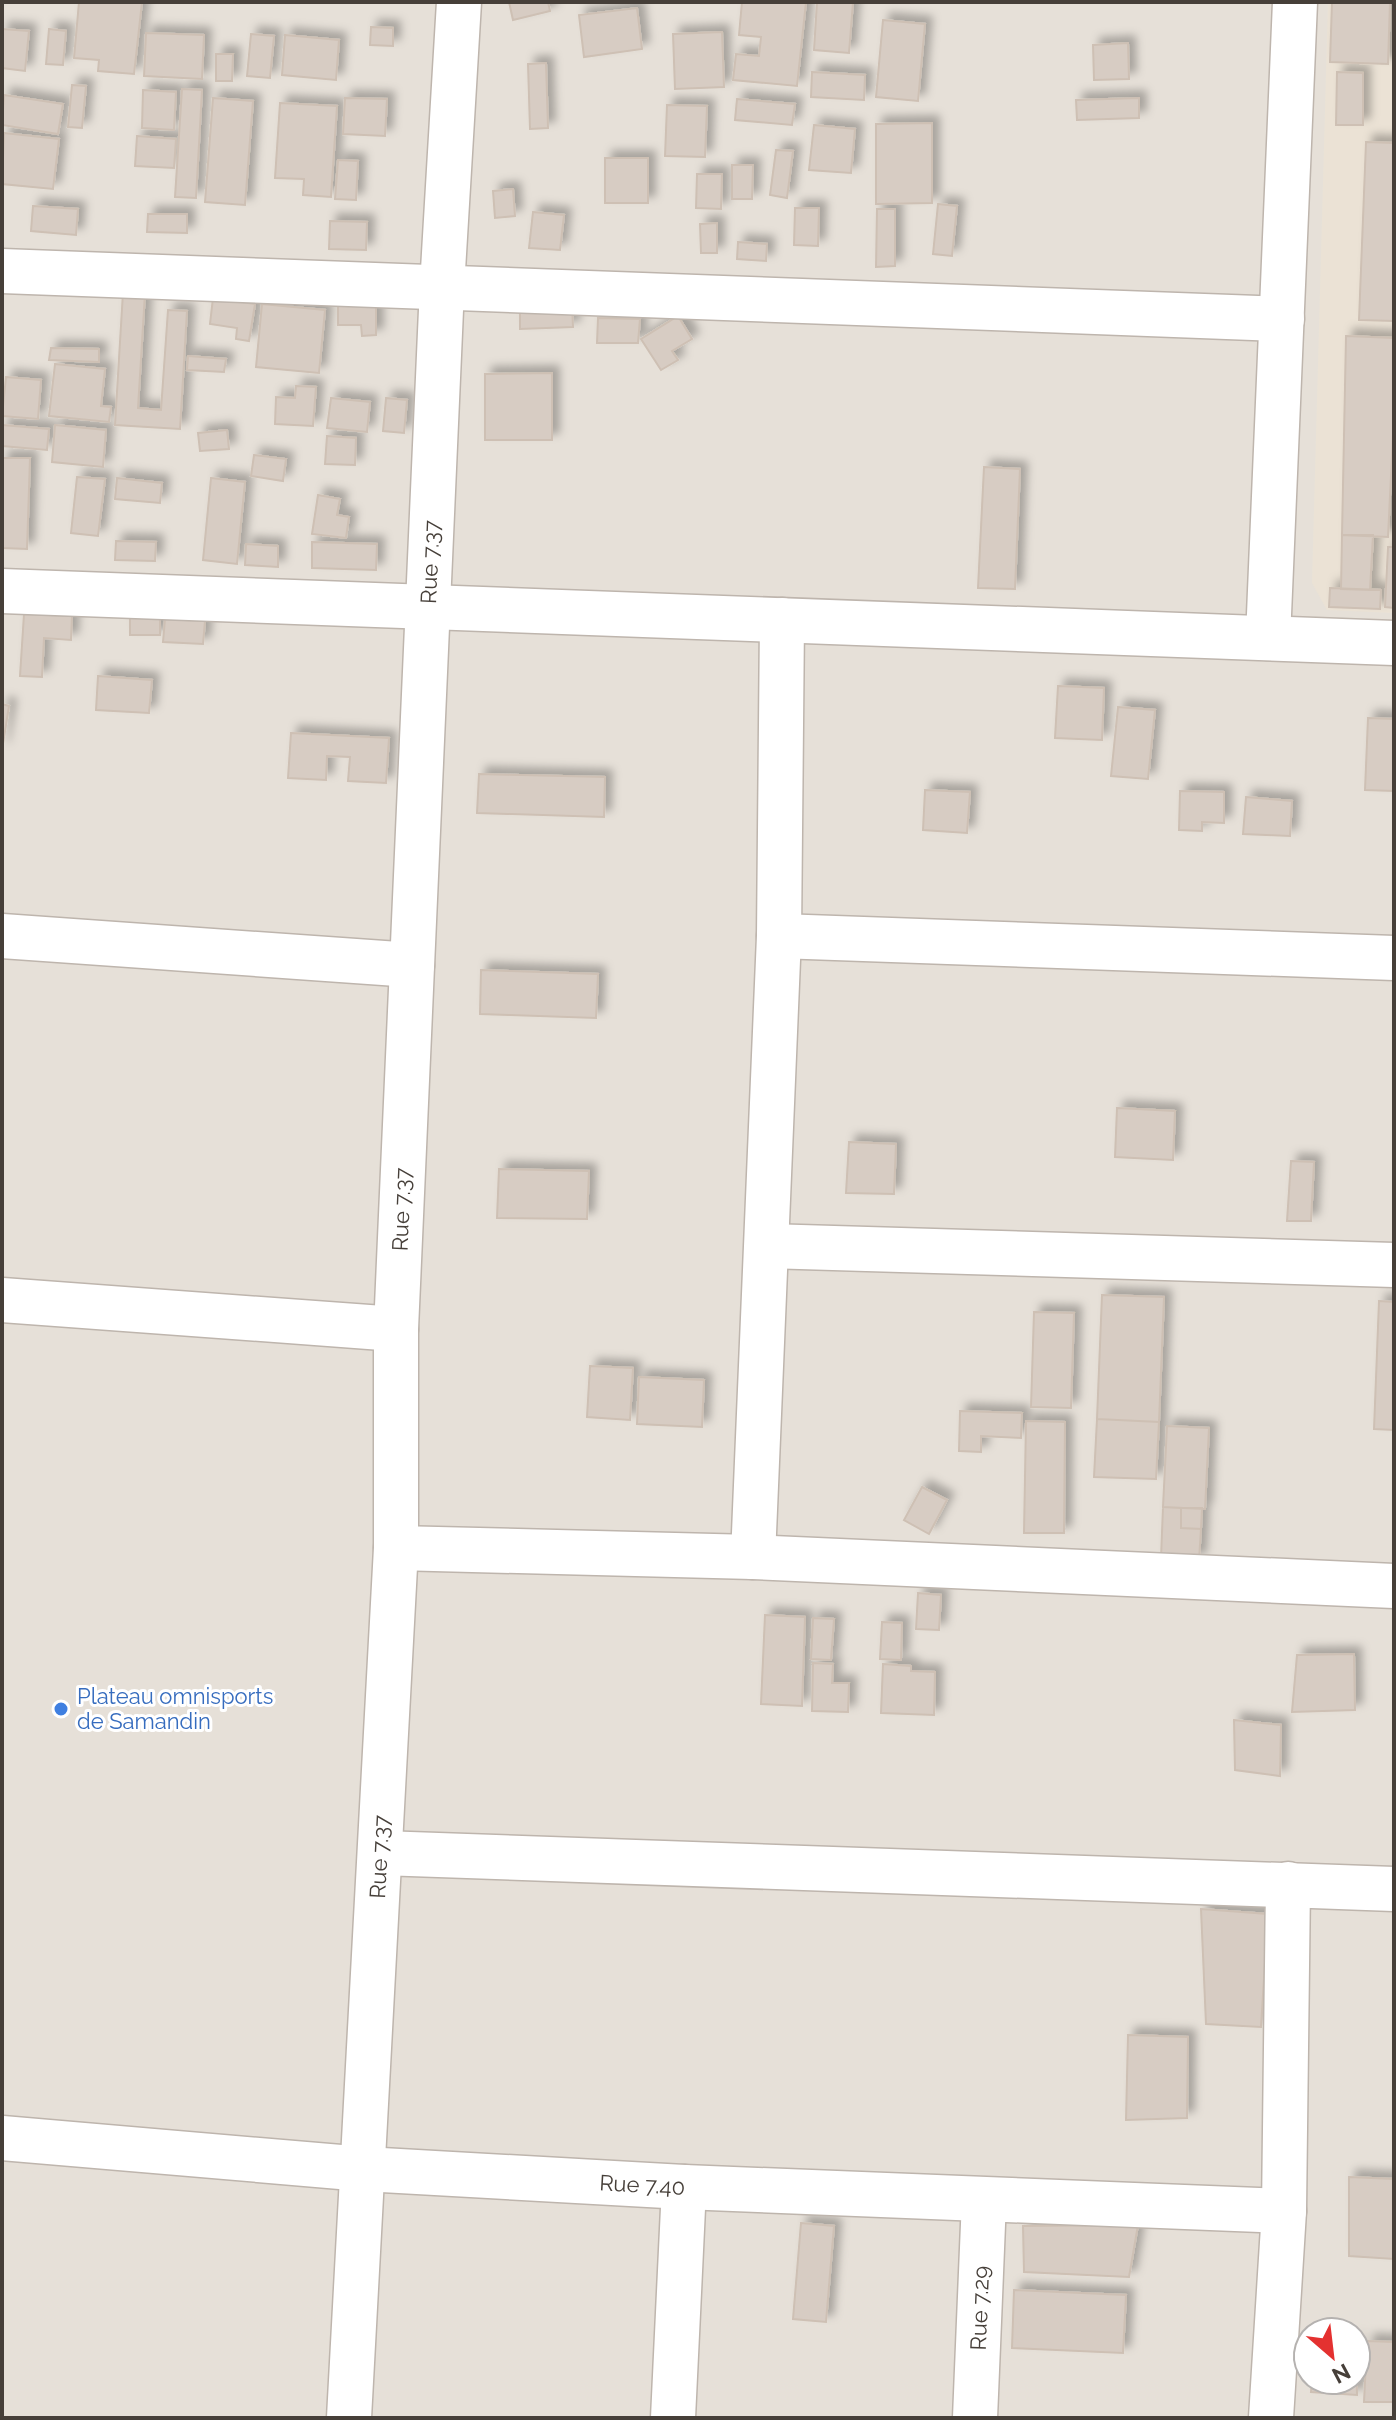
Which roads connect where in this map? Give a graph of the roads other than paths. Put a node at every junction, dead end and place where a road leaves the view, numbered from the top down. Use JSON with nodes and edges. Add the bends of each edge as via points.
{"nodes":[{"id":1,"x":459,"y":2,"type":"edge"},
{"id":2,"x":1295,"y":2,"type":"edge"},
{"id":3,"x":2,"y":271,"type":"edge"},
{"id":4,"x":442,"y":287,"type":"junction"},
{"id":5,"x":1282,"y":319,"type":"junction"},
{"id":6,"x":2,"y":591,"type":"edge"},
{"id":7,"x":428,"y":607,"type":"junction"},
{"id":8,"x":782,"y":620,"type":"junction"},
{"id":9,"x":1268,"y":638,"type":"junction"},
{"id":10,"x":1394,"y":643,"type":"edge"},
{"id":11,"x":2,"y":936,"type":"edge"},
{"id":12,"x":779,"y":936,"type":"junction"},
{"id":13,"x":1394,"y":958,"type":"edge"},
{"id":14,"x":412,"y":965,"type":"junction"},
{"id":15,"x":767,"y":1246,"type":"junction"},
{"id":16,"x":1394,"y":1265,"type":"edge"},
{"id":17,"x":2,"y":1300,"type":"edge"},
{"id":18,"x":396,"y":1329,"type":"junction"},
{"id":19,"x":396,"y":1548,"type":"junction"},
{"id":20,"x":753,"y":1557,"type":"junction"},
{"id":21,"x":1394,"y":1586,"type":"edge"},
{"id":22,"x":381,"y":1853,"type":"junction"},
{"id":23,"x":1288,"y":1884,"type":"junction"},
{"id":24,"x":1394,"y":1889,"type":"edge"},
{"id":25,"x":2,"y":2138,"type":"edge"},
{"id":26,"x":364,"y":2169,"type":"junction"},
{"id":27,"x":684,"y":2187,"type":"junction"},
{"id":28,"x":984,"y":2200,"type":"junction"},
{"id":29,"x":1284,"y":2211,"type":"junction"},
{"id":30,"x":349,"y":2418,"type":"edge"},
{"id":31,"x":673,"y":2418,"type":"edge"},
{"id":32,"x":975,"y":2418,"type":"edge"},
{"id":33,"x":1271,"y":2418,"type":"edge"}],
"edges":[{"from":1,"to":4,"type":"street","name":"Rue 7.37"},
{"from":2,"to":5,"type":"street"},
{"from":3,"to":4,"type":"street"},
{"from":4,"to":5,"type":"street"},
{"from":4,"to":7,"type":"street","name":"Rue 7.37"},
{"from":5,"to":9,"type":"street"},
{"from":6,"to":7,"type":"street"},
{"from":7,"to":8,"type":"street"},
{"from":7,"to":14,"type":"street","name":"Rue 7.37"},
{"from":8,"to":9,"type":"street"},
{"from":8,"to":12,"type":"street"},
{"from":9,"to":10,"type":"street"},
{"from":11,"to":14,"type":"street"},
{"from":12,"to":13,"type":"street"},
{"from":12,"to":15,"type":"street"},
{"from":14,"to":18,"type":"street","name":"Rue 7.37"},
{"from":15,"to":16,"type":"street"},
{"from":15,"to":20,"type":"street"},
{"from":17,"to":18,"type":"street"},
{"from":18,"to":19,"type":"street","name":"Rue 7.37"},
{"from":19,"to":20,"type":"street"},
{"from":19,"to":22,"type":"street","name":"Rue 7.37"},
{"from":20,"to":21,"type":"street"},
{"from":22,"to":23,"type":"street"},
{"from":22,"to":26,"type":"street","name":"Rue 7.37"},
{"from":23,"to":24,"type":"street"},
{"from":23,"to":29,"type":"street"},
{"from":25,"to":26,"type":"street","name":"Rue 7.40"},
{"from":26,"to":27,"type":"street","name":"Rue 7.40"},
{"from":26,"to":30,"type":"street","name":"Rue 7.37"},
{"from":27,"to":28,"type":"street","name":"Rue 7.40"},
{"from":27,"to":31,"type":"street"},
{"from":28,"to":29,"type":"street","name":"Rue 7.40"},
{"from":28,"to":32,"type":"street","name":"Rue 7.29"},
{"from":29,"to":33,"type":"street"}]}
